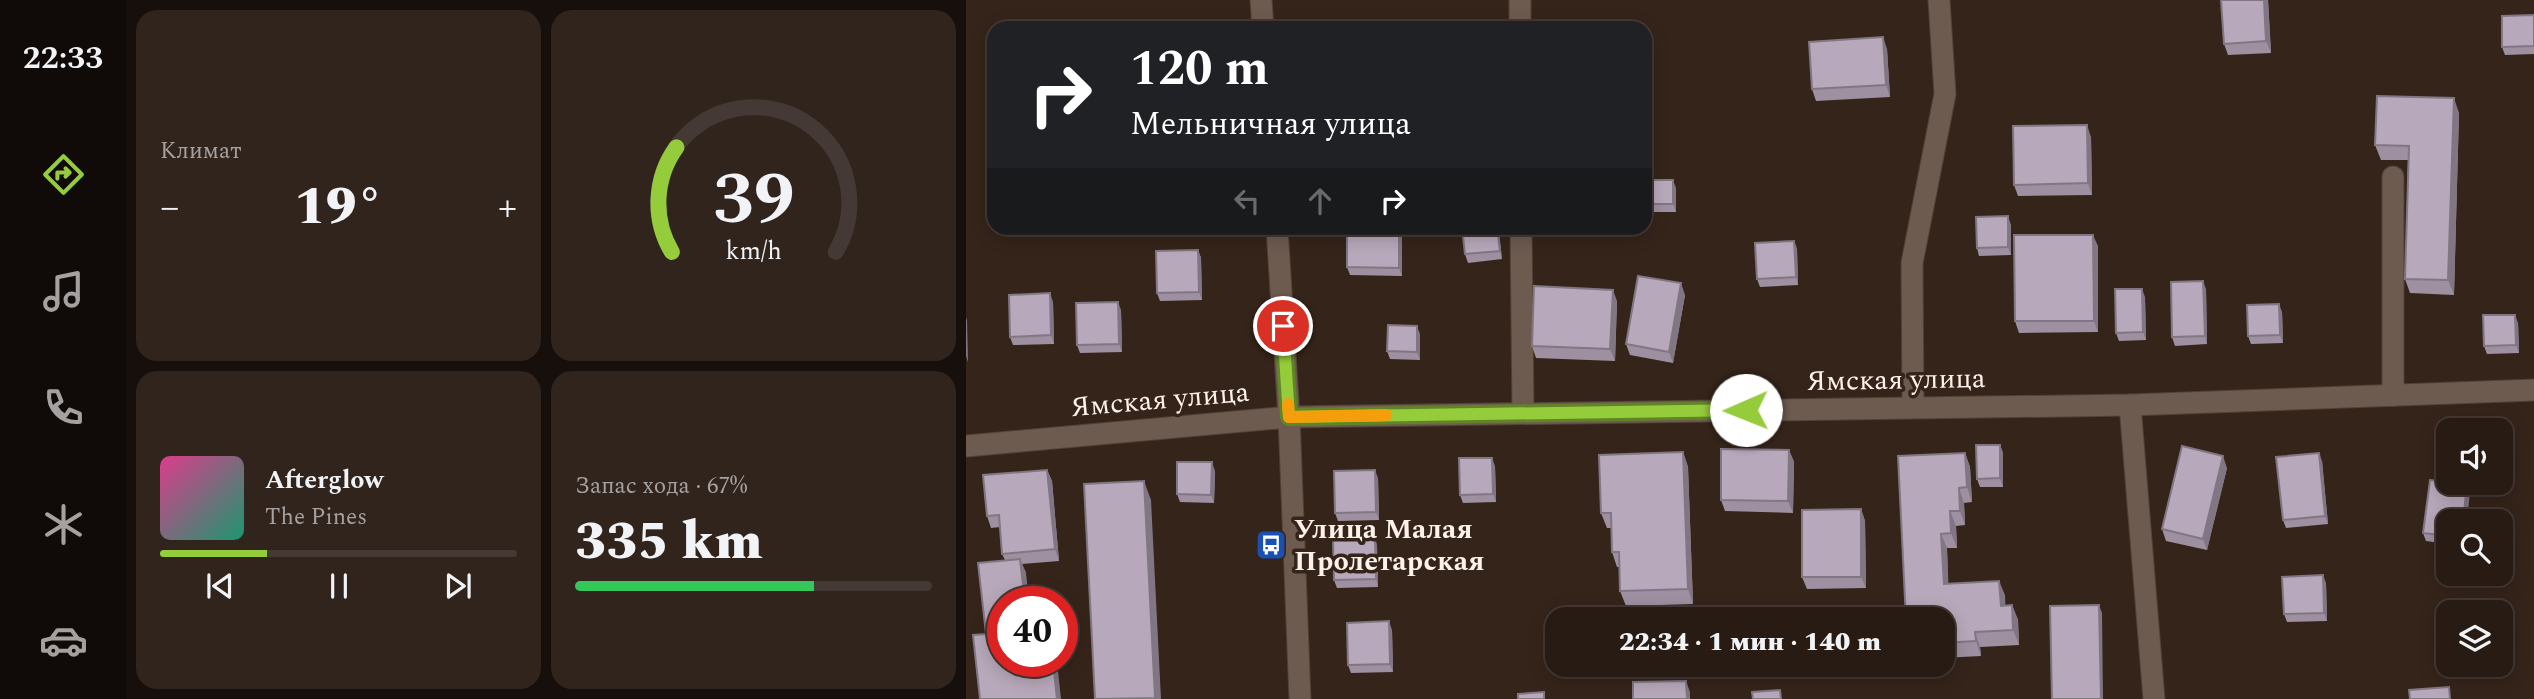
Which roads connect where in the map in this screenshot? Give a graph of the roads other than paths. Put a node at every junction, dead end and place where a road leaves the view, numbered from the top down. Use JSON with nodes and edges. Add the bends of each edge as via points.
{"nodes":[{"id":1,"x":1261,"y":0,"type":"edge"},
{"id":2,"x":1520,"y":0,"type":"edge"},
{"id":3,"x":1939,"y":0,"type":"edge"},
{"id":4,"x":1262,"y":21,"type":"edge"},
{"id":5,"x":1520,"y":21,"type":"edge"},
{"id":6,"x":2393,"y":177,"type":"dead end"},
{"id":7,"x":1277,"y":235,"type":"edge"},
{"id":8,"x":1521,"y":235,"type":"edge"},
{"id":9,"x":2534,"y":390,"type":"edge"},
{"id":10,"x":2393,"y":396,"type":"junction"},
{"id":11,"x":2130,"y":405,"type":"junction"},
{"id":12,"x":1913,"y":407,"type":"junction"},
{"id":13,"x":1523,"y":414,"type":"junction"},
{"id":14,"x":1289,"y":417,"type":"junction"},
{"id":15,"x":966,"y":446,"type":"edge"},
{"id":16,"x":1300,"y":699,"type":"edge"},
{"id":17,"x":2154,"y":699,"type":"edge"}],
"edges":[{"from":1,"to":4,"type":"street"},
{"from":2,"to":5,"type":"street"},
{"from":3,"to":12,"type":"street","via":[[1945,94],[1912,263]]},
{"from":6,"to":10,"type":"street"},
{"from":7,"to":14,"type":"street"},
{"from":8,"to":13,"type":"street"},
{"from":9,"to":10,"type":"street","name":"Ямская улица"},
{"from":10,"to":11,"type":"street","name":"Ямская улица"},
{"from":11,"to":12,"type":"street","name":"Ямская улица"},
{"from":11,"to":17,"type":"street"},
{"from":12,"to":13,"type":"street","name":"Ямская улица"},
{"from":13,"to":14,"type":"street","name":"Ямская улица"},
{"from":14,"to":15,"type":"street","name":"Ямская улица"},
{"from":14,"to":16,"type":"street"}]}
